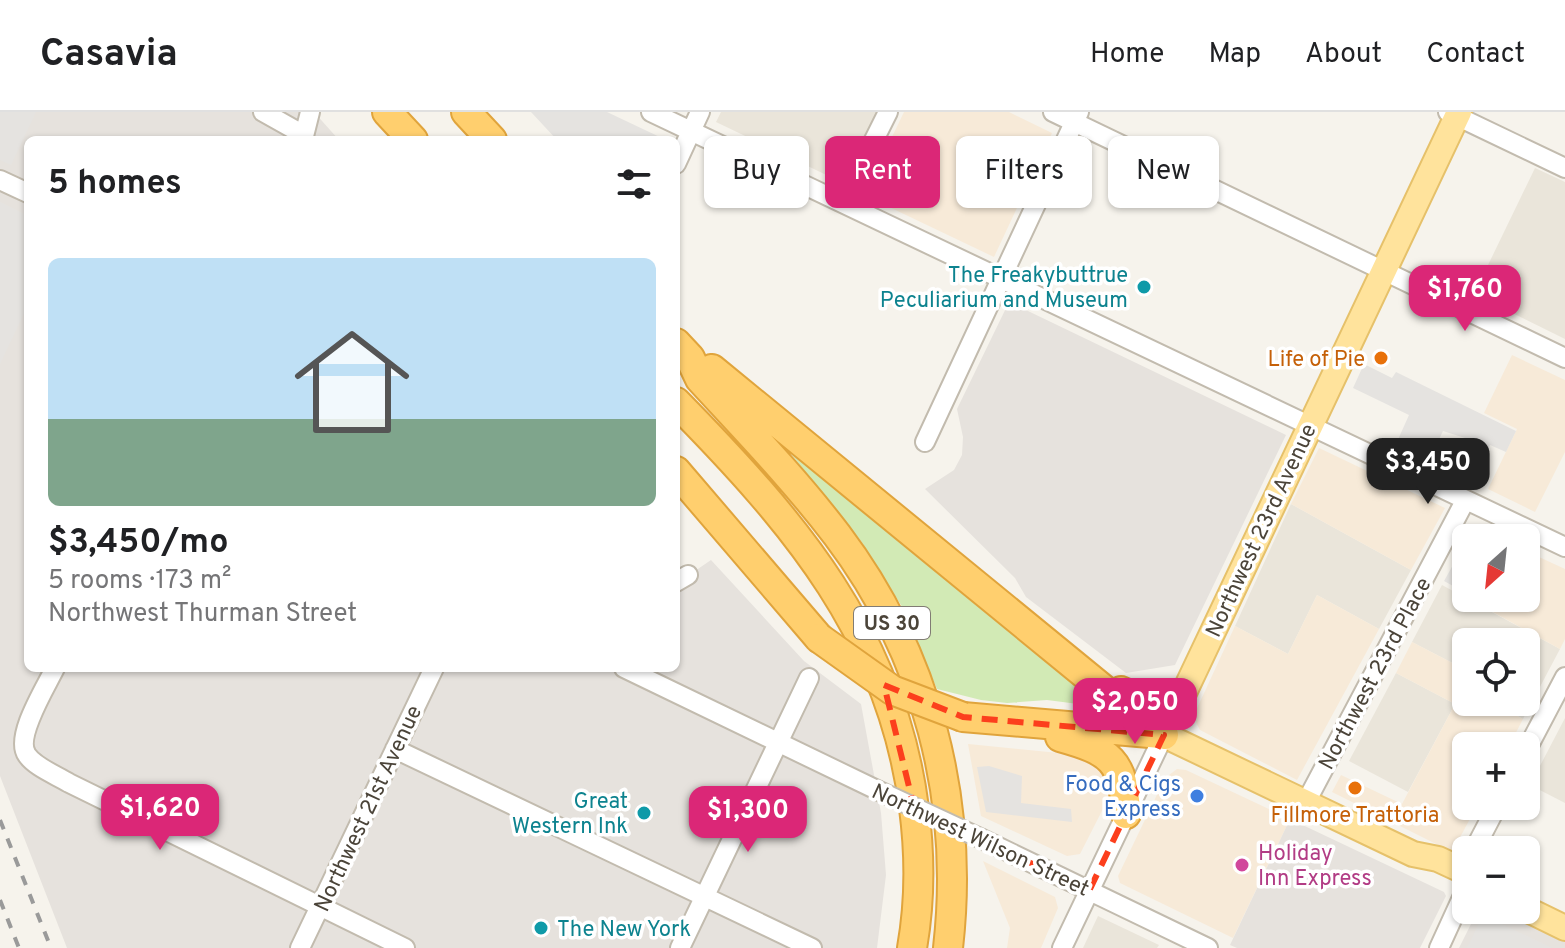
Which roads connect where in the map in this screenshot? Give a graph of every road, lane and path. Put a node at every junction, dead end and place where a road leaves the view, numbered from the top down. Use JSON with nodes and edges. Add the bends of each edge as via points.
{"nodes":[{"id":1,"x":263,"y":112,"type":"edge"},
{"id":2,"x":310,"y":112,"type":"edge"},
{"id":3,"x":466,"y":112,"type":"edge"},
{"id":4,"x":651,"y":112,"type":"edge"},
{"id":5,"x":700,"y":112,"type":"edge"},
{"id":6,"x":888,"y":112,"type":"edge"},
{"id":7,"x":1053,"y":112,"type":"edge"},
{"id":8,"x":389,"y":114,"type":"edge"},
{"id":9,"x":1454,"y":114,"type":"edge"},
{"id":10,"x":1077,"y":117,"type":"edge"},
{"id":11,"x":691,"y":131,"type":"junction"},
{"id":12,"x":300,"y":136,"type":"edge"},
{"id":13,"x":304,"y":136,"type":"edge"},
{"id":14,"x":409,"y":136,"type":"edge"},
{"id":15,"x":488,"y":136,"type":"edge"},
{"id":16,"x":876,"y":136,"type":"edge"},
{"id":17,"x":680,"y":155,"type":"edge"},
{"id":18,"x":1565,"y":168,"type":"edge"},
{"id":19,"x":0,"y":180,"type":"edge"},
{"id":20,"x":24,"y":191,"type":"edge"},
{"id":21,"x":825,"y":194,"type":"edge"},
{"id":22,"x":856,"y":208,"type":"edge"},
{"id":23,"x":1383,"y":271,"type":"junction"},
{"id":24,"x":1000,"y":277,"type":"junction"},
{"id":25,"x":683,"y":351,"type":"edge"},
{"id":26,"x":1565,"y":358,"type":"edge"},
{"id":27,"x":680,"y":406,"type":"edge"},
{"id":28,"x":1309,"y":426,"type":"junction"},
{"id":29,"x":925,"y":442,"type":"dead end"},
{"id":30,"x":680,"y":476,"type":"edge"},
{"id":31,"x":1465,"y":501,"type":"junction"},
{"id":32,"x":1565,"y":547,"type":"edge"},
{"id":33,"x":998,"y":603,"type":"junction"},
{"id":34,"x":53,"y":672,"type":"edge"},
{"id":35,"x":432,"y":672,"type":"edge"},
{"id":36,"x":632,"y":672,"type":"edge"},
{"id":37,"x":1565,"y":677,"type":"edge"},
{"id":38,"x":809,"y":678,"type":"dead end"},
{"id":39,"x":1180,"y":698,"type":"junction"},
{"id":40,"x":1002,"y":721,"type":"junction"},
{"id":41,"x":1536,"y":732,"type":"edge"},
{"id":42,"x":1164,"y":735,"type":"junction"},
{"id":43,"x":779,"y":742,"type":"junction"},
{"id":44,"x":395,"y":749,"type":"junction"},
{"id":45,"x":1305,"y":804,"type":"junction"},
{"id":46,"x":1126,"y":814,"type":"junction"},
{"id":47,"x":1452,"y":874,"type":"edge"},
{"id":48,"x":1089,"y":891,"type":"junction"},
{"id":49,"x":705,"y":896,"type":"junction"},
{"id":50,"x":320,"y":906,"type":"junction"},
{"id":51,"x":1452,"y":913,"type":"edge"},
{"id":52,"x":1540,"y":916,"type":"edge"},
{"id":53,"x":1565,"y":928,"type":"edge"},
{"id":54,"x":300,"y":948,"type":"edge"},
{"id":55,"x":405,"y":948,"type":"edge"},
{"id":56,"x":680,"y":948,"type":"edge"},
{"id":57,"x":812,"y":948,"type":"edge"},
{"id":58,"x":912,"y":948,"type":"edge"},
{"id":59,"x":948,"y":948,"type":"edge"},
{"id":60,"x":1062,"y":948,"type":"edge"},
{"id":61,"x":1208,"y":948,"type":"edge"},
{"id":62,"x":1439,"y":948,"type":"edge"}],
"edges":[{"from":1,"to":12,"type":"street"},
{"from":2,"to":13,"type":"street"},
{"from":3,"to":15,"type":"highway"},
{"from":4,"to":11,"type":"street"},
{"from":5,"to":11,"type":"street"},
{"from":6,"to":16,"type":"street"},
{"from":7,"to":10,"type":"street"},
{"from":8,"to":14,"type":"highway"},
{"from":9,"to":18,"type":"street"},
{"from":9,"to":23,"type":"main road","name":"Northwest 23rd Avenue"},
{"from":10,"to":23,"type":"street"},
{"from":10,"to":24,"type":"street"},
{"from":11,"to":17,"type":"street"},
{"from":11,"to":21,"type":"street"},
{"from":19,"to":20,"type":"street"},
{"from":22,"to":24,"type":"street"},
{"from":23,"to":26,"type":"street"},
{"from":23,"to":28,"type":"main road","name":"Northwest 23rd Avenue"},
{"from":24,"to":28,"type":"street"},
{"from":24,"to":29,"type":"street"},
{"from":25,"to":33,"type":"highway","via":[[708,365]]},
{"from":25,"to":59,"type":"highway","number":"US 30","via":[[700,379],[838,536],[886,610],[913,667],[948,799],[953,867]]},
{"from":27,"to":58,"type":"highway","number":"US 30","via":[[798,535],[849,609],[881,677],[909,773],[916,827],[918,890]]},
{"from":28,"to":31,"type":"street"},
{"from":28,"to":39,"type":"main road","name":"Northwest 23rd Avenue"},
{"from":30,"to":40,"type":"highway","bridge":true,"via":[[819,638],[892,690],[963,717]]},
{"from":31,"to":32,"type":"street"},
{"from":31,"to":45,"type":"street","name":"Northwest 23rd Place"},
{"from":33,"to":39,"type":"highway","via":[[1132,697],[1150,704]]},
{"from":33,"to":42,"type":"highway"},
{"from":34,"to":50,"type":"street","via":[[22,736],[27,756],[69,783]]},
{"from":35,"to":44,"type":"street","name":"Northwest 21st Avenue"},
{"from":36,"to":43,"type":"street","name":"Northwest Wilson Street"},
{"from":37,"to":41,"type":"street"},
{"from":38,"to":43,"type":"street"},
{"from":39,"to":42,"type":"main road","name":"Northwest 23rd Avenue"},
{"from":40,"to":42,"type":"highway"},
{"from":40,"to":46,"type":"highway","via":[[1097,747],[1117,766]]},
{"from":42,"to":45,"type":"main road"},
{"from":42,"to":46,"type":"street","name":"Northwest 23rd Avenue"},
{"from":43,"to":48,"type":"street","name":"Northwest Wilson Street","bridge":true},
{"from":43,"to":49,"type":"street"},
{"from":44,"to":49,"type":"street"},
{"from":44,"to":50,"type":"street","name":"Northwest 21st Avenue"},
{"from":45,"to":47,"type":"main road","via":[[1413,854],[1437,874]]},
{"from":46,"to":48,"type":"street","name":"Northwest 23rd Avenue"},
{"from":48,"to":60,"type":"street","name":"Northwest 23rd Avenue"},
{"from":48,"to":61,"type":"street","name":"Northwest Wilson Street"},
{"from":49,"to":56,"type":"street"},
{"from":49,"to":57,"type":"street"},
{"from":50,"to":54,"type":"street","name":"Northwest 21st Avenue"},
{"from":50,"to":55,"type":"street"},
{"from":51,"to":62,"type":"street"},
{"from":52,"to":53,"type":"main road"}]}
